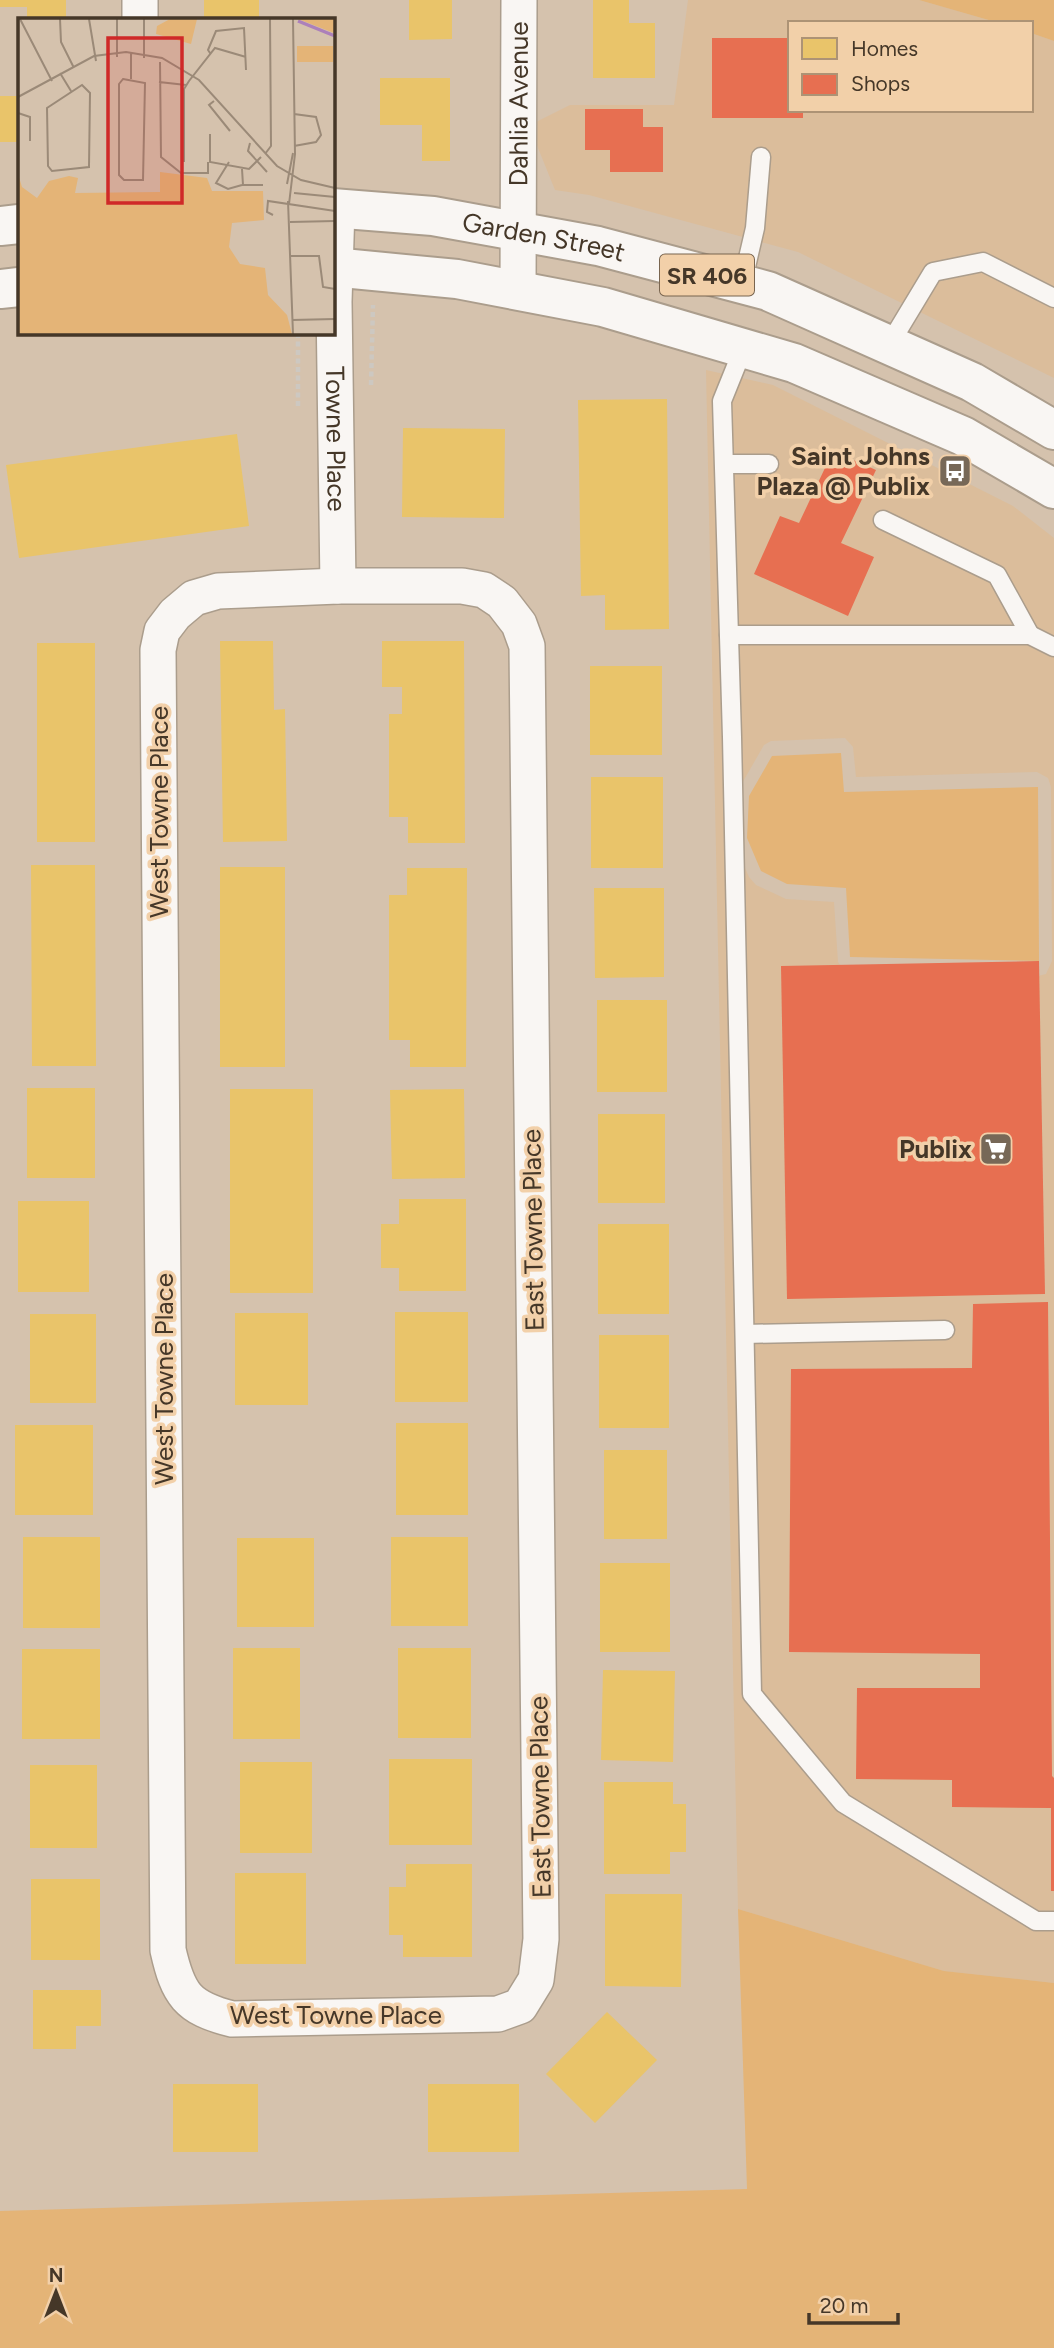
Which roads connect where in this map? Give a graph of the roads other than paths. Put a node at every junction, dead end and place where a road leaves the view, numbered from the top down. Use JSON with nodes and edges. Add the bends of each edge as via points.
{"nodes":[{"id":1,"x":140,"y":0,"type":"edge"},
{"id":2,"x":519,"y":0,"type":"edge"},
{"id":3,"x":140,"y":18,"type":"edge"},
{"id":4,"x":761,"y":158,"type":"dead end"},
{"id":5,"x":335,"y":208,"type":"edge"},
{"id":6,"x":18,"y":224,"type":"edge"},
{"id":7,"x":0,"y":226,"type":"edge"},
{"id":8,"x":518,"y":231,"type":"junction"},
{"id":9,"x":334,"y":238,"type":"edge"},
{"id":10,"x":334,"y":267,"type":"edge"},
{"id":11,"x":742,"y":284,"type":"junction"},
{"id":12,"x":18,"y":287,"type":"edge"},
{"id":13,"x":0,"y":289,"type":"edge"},
{"id":14,"x":518,"y":291,"type":"junction"},
{"id":15,"x":1054,"y":298,"type":"edge"},
{"id":16,"x":334,"y":331,"type":"edge"},
{"id":17,"x":889,"y":345,"type":"junction"},
{"id":18,"x":743,"y":349,"type":"junction"},
{"id":19,"x":1054,"y":430,"type":"edge"},
{"id":20,"x":725,"y":464,"type":"junction"},
{"id":21,"x":769,"y":464,"type":"dead end"},
{"id":22,"x":1054,"y":489,"type":"edge"},
{"id":23,"x":883,"y":520,"type":"dead end"},
{"id":24,"x":338,"y":586,"type":"junction"},
{"id":25,"x":729,"y":635,"type":"junction"},
{"id":26,"x":1030,"y":635,"type":"junction"},
{"id":27,"x":1054,"y":647,"type":"edge"},
{"id":28,"x":945,"y":1330,"type":"dead end"},
{"id":29,"x":745,"y":1334,"type":"junction"},
{"id":30,"x":1054,"y":1921,"type":"edge"},
{"id":31,"x":498,"y":2014,"type":"joint"}],
"edges":[{"from":1,"to":3,"type":"street"},
{"from":2,"to":8,"type":"street","name":"Dahlia Avenue"},
{"from":4,"to":11,"type":"lane","via":[[755,228]]},
{"from":5,"to":8,"type":"main road","name":"Garden Street","number":"SR 406","via":[[433,216]]},
{"from":5,"to":9,"type":"street","name":"Towne Place"},
{"from":6,"to":7,"type":"main road"},
{"from":8,"to":11,"type":"main road","name":"Garden Street","number":"SR 406","via":[[598,246]]},
{"from":8,"to":14,"type":"street","name":"Dahlia Avenue"},
{"from":10,"to":14,"type":"main road","number":"SR 406","via":[[457,279]]},
{"from":11,"to":17,"type":"main road","name":"Garden Street","number":"SR 406"},
{"from":12,"to":13,"type":"main road"},
{"from":14,"to":18,"type":"main road","number":"SR 406","via":[[603,307]]},
{"from":15,"to":17,"type":"lane","via":[[983,262],[933,272]]},
{"from":16,"to":24,"type":"street","name":"Towne Place"},
{"from":17,"to":19,"type":"main road","name":"Garden Street","number":"SR 406","via":[[972,382]]},
{"from":18,"to":20,"type":"lane","via":[[722,401]]},
{"from":18,"to":22,"type":"main road","number":"SR 406","via":[[794,363],[963,436]]},
{"from":20,"to":21,"type":"lane"},
{"from":20,"to":25,"type":"lane"},
{"from":23,"to":26,"type":"lane","via":[[997,575]]},
{"from":24,"to":31,"type":"street","name":"East Towne Place","via":[[484,590],[502,602],[519,624],[527,646],[541,1940],[536,1980],[520,2006]]},
{"from":24,"to":31,"type":"street","name":"West Towne Place","via":[[218,591],[194,598],[162,631],[158,650],[169,1950],[185,1996],[206,2013],[232,2019]]},
{"from":25,"to":26,"type":"lane"},
{"from":25,"to":29,"type":"lane"},
{"from":26,"to":27,"type":"lane"},
{"from":28,"to":29,"type":"lane"},
{"from":29,"to":30,"type":"lane","via":[[752,1694],[843,1803],[1036,1921]]}]}
